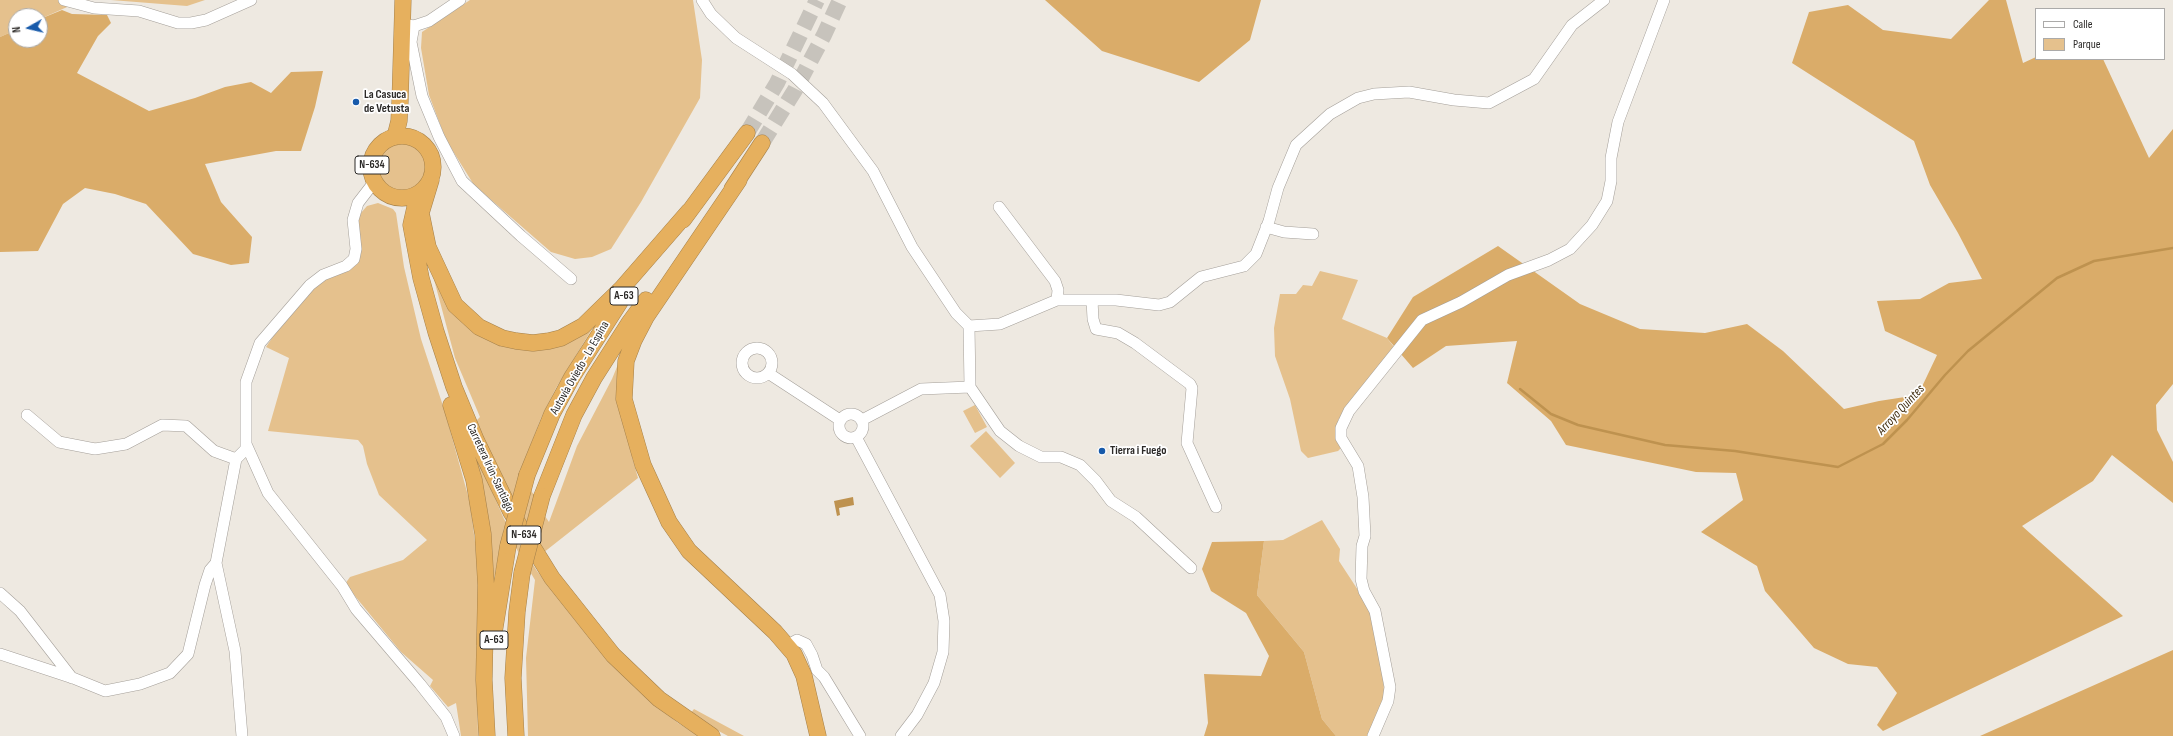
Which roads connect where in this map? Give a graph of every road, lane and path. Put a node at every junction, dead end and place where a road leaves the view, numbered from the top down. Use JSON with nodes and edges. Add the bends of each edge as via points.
{"nodes":[{"id":1,"x":64,"y":0,"type":"edge"},
{"id":2,"x":251,"y":0,"type":"edge"},
{"id":3,"x":403,"y":0,"type":"edge"},
{"id":4,"x":460,"y":0,"type":"edge"},
{"id":5,"x":702,"y":0,"type":"edge"},
{"id":6,"x":1604,"y":0,"type":"edge"},
{"id":7,"x":1664,"y":0,"type":"edge"},
{"id":8,"x":408,"y":25,"type":"junction"},
{"id":9,"x":400,"y":102,"type":"junction"},
{"id":10,"x":747,"y":133,"type":"tunnel mouth"},
{"id":11,"x":395,"y":137,"type":"junction"},
{"id":12,"x":414,"y":138,"type":"junction"},
{"id":13,"x":762,"y":144,"type":"tunnel mouth"},
{"id":14,"x":431,"y":180,"type":"junction"},
{"id":15,"x":739,"y":180,"type":"junction"},
{"id":16,"x":375,"y":181,"type":"junction"},
{"id":17,"x":418,"y":194,"type":"junction"},
{"id":18,"x":391,"y":196,"type":"junction"},
{"id":19,"x":999,"y":207,"type":"dead end"},
{"id":20,"x":689,"y":211,"type":"junction"},
{"id":21,"x":411,"y":225,"type":"junction"},
{"id":22,"x":1266,"y":227,"type":"junction"},
{"id":23,"x":1313,"y":234,"type":"dead end"},
{"id":24,"x":421,"y":278,"type":"junction"},
{"id":25,"x":572,"y":279,"type":"dead end"},
{"id":26,"x":1058,"y":300,"type":"junction"},
{"id":27,"x":1092,"y":300,"type":"junction"},
{"id":28,"x":969,"y":326,"type":"junction"},
{"id":29,"x":768,"y":373,"type":"dead end"},
{"id":30,"x":970,"y":387,"type":"junction"},
{"id":31,"x":27,"y":415,"type":"dead end"},
{"id":32,"x":840,"y":420,"type":"junction"},
{"id":33,"x":862,"y":420,"type":"junction"},
{"id":34,"x":856,"y":438,"type":"junction"},
{"id":35,"x":246,"y":444,"type":"junction"},
{"id":36,"x":236,"y":459,"type":"junction"},
{"id":37,"x":1216,"y":507,"type":"dead end"},
{"id":38,"x":216,"y":563,"type":"junction"},
{"id":39,"x":1191,"y":568,"type":"dead end"},
{"id":40,"x":0,"y":594,"type":"edge"},
{"id":41,"x":788,"y":645,"type":"junction"},
{"id":42,"x":0,"y":654,"type":"edge"},
{"id":43,"x":73,"y":678,"type":"junction"},
{"id":44,"x":242,"y":736,"type":"edge"},
{"id":45,"x":454,"y":736,"type":"edge"},
{"id":46,"x":487,"y":736,"type":"edge"},
{"id":47,"x":494,"y":736,"type":"edge"},
{"id":48,"x":516,"y":736,"type":"edge"},
{"id":49,"x":712,"y":736,"type":"edge"},
{"id":50,"x":818,"y":736,"type":"edge"},
{"id":51,"x":860,"y":736,"type":"edge"},
{"id":52,"x":901,"y":736,"type":"edge"},
{"id":53,"x":1373,"y":736,"type":"edge"}],
"edges":[{"from":1,"to":2,"type":"street","via":[[94,8],[139,11],[178,24],[206,20]]},
{"from":3,"to":8,"type":"highway"},
{"from":4,"to":8,"type":"street","via":[[429,20]]},
{"from":5,"to":28,"type":"street","via":[[711,14],[736,38],[792,74],[823,103],[873,171],[912,247],[956,313]]},
{"from":6,"to":22,"type":"street","via":[[1572,25],[1534,79],[1489,103],[1409,92],[1374,94],[1358,98],[1330,114],[1296,145],[1278,188]]},
{"from":7,"to":53,"type":"street","via":[[1618,122],[1607,201],[1592,225],[1570,249],[1549,260],[1508,275],[1461,302],[1422,320],[1349,411],[1341,428],[1341,438],[1358,466],[1365,536],[1362,546],[1361,579],[1364,591],[1375,611],[1390,687],[1388,701]]},
{"from":8,"to":9,"type":"highway"},
{"from":8,"to":25,"type":"street","via":[[422,96],[439,137],[462,181],[520,236]]},
{"from":9,"to":11,"type":"highway"},
{"from":9,"to":12,"type":"highway"},
{"from":10,"to":20,"type":"highway","name":"Autovía Oviedo - La Espina","number":"A-63"},
{"from":11,"to":12,"type":"highway"},
{"from":11,"to":16,"type":"highway","number":"N-634","via":[[383,143],[373,157],[371,168]]},
{"from":12,"to":14,"type":"highway","via":[[428,149],[432,157],[434,168]]},
{"from":13,"to":15,"type":"highway","name":"Autovía Oviedo - La Espina","number":"A-63"},
{"from":14,"to":17,"type":"highway"},
{"from":14,"to":20,"type":"highway","via":[[421,213],[428,247],[455,305],[484,330],[516,341],[548,341],[561,338],[583,326],[617,294]]},
{"from":15,"to":41,"type":"highway","via":[[646,317],[626,361],[624,399],[644,465],[663,511],[681,542]]},
{"from":15,"to":48,"type":"highway","name":"Autovía Oviedo - La Espina","number":"A-63","bridge":true,"via":[[609,352],[574,415],[542,496],[522,573],[512,678]]},
{"from":16,"to":18,"type":"highway","number":"N-634","via":[[381,190]]},
{"from":16,"to":35,"type":"street","via":[[358,203],[353,220],[356,249],[354,259],[310,285],[260,343],[246,382]]},
{"from":17,"to":18,"type":"highway","via":[[401,198]]},
{"from":17,"to":21,"type":"highway","name":"Carretera Irún-Santiago","number":"N-634"},
{"from":18,"to":21,"type":"highway","name":"Carretera Irún-Santiago","number":"N-634"},
{"from":19,"to":26,"type":"street","via":[[1055,281]]},
{"from":20,"to":47,"type":"highway","name":"Autovía Oviedo - La Espina","number":"A-63","bridge":true,"via":[[624,295],[593,342],[552,414],[527,475],[501,577],[491,686]]},
{"from":21,"to":24,"type":"highway","name":"Carretera Irún-Santiago","number":"N-634"},
{"from":22,"to":23,"type":"street","via":[[1284,232]]},
{"from":22,"to":27,"type":"street","via":[[1256,254],[1244,266],[1201,277],[1170,302],[1159,305]]},
{"from":24,"to":46,"type":"highway","via":[[425,317],[474,480],[483,534]]},
{"from":24,"to":49,"type":"highway","name":"Carretera Irún-Santiago","number":"N-634","via":[[445,360],[476,440],[508,506],[537,557],[584,620],[628,671],[668,707]]},
{"from":26,"to":27,"type":"street"},
{"from":26,"to":28,"type":"street","via":[[1000,324]]},
{"from":27,"to":37,"type":"street","via":[[1096,329],[1118,333],[1190,384],[1192,388],[1187,443]]},
{"from":28,"to":30,"type":"street"},
{"from":29,"to":32,"type":"street"},
{"from":30,"to":33,"type":"street","via":[[921,389]]},
{"from":30,"to":39,"type":"street","via":[[1000,431],[1019,446],[1041,457],[1061,457],[1080,465],[1111,501],[1136,517]]},
{"from":31,"to":36,"type":"street","via":[[59,442],[95,449],[126,444],[162,425],[186,426],[214,451]]},
{"from":32,"to":33,"type":"street","via":[[850,414]]},
{"from":32,"to":34,"type":"street","via":[[842,435],[850,439]]},
{"from":33,"to":34,"type":"street","via":[[863,428]]},
{"from":34,"to":52,"type":"street","via":[[940,595],[944,621],[943,652],[934,683],[917,715]]},
{"from":35,"to":36,"type":"street","via":[[246,449]]},
{"from":35,"to":45,"type":"street","via":[[268,493],[342,586],[356,609],[425,689],[446,717]]},
{"from":36,"to":38,"type":"street"},
{"from":38,"to":43,"type":"street","via":[[208,575],[188,654],[170,673],[140,684],[105,691]]},
{"from":38,"to":44,"type":"street","via":[[235,651]]},
{"from":40,"to":43,"type":"street","via":[[20,611]]},
{"from":41,"to":50,"type":"highway","via":[[800,664]]},
{"from":41,"to":51,"type":"street","via":[[797,640],[806,644],[817,670],[824,677]]},
{"from":42,"to":43,"type":"street"}]}
